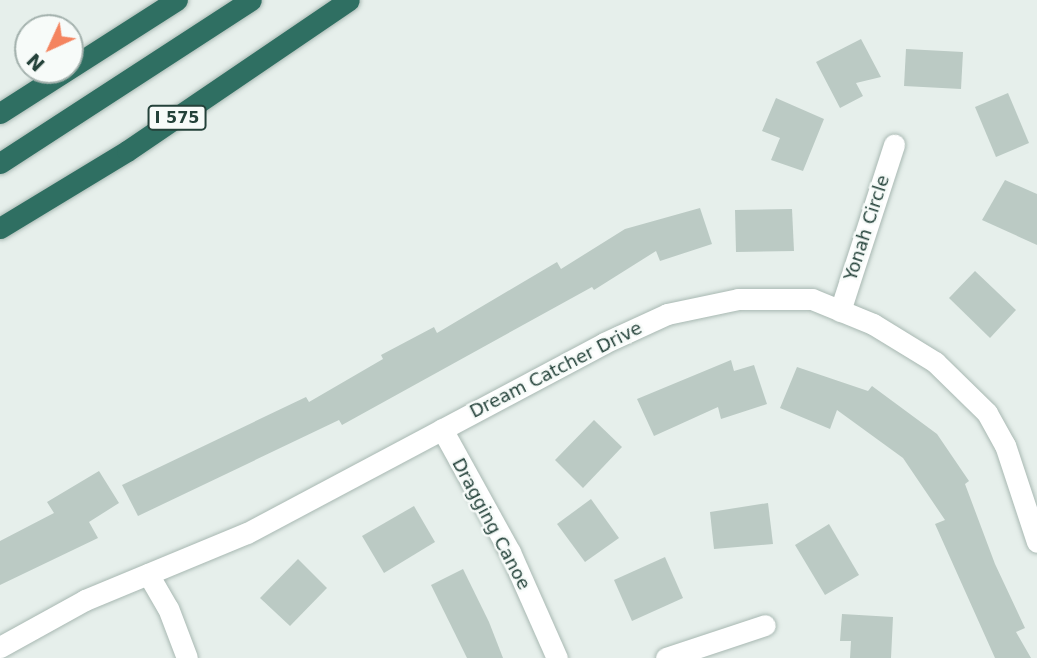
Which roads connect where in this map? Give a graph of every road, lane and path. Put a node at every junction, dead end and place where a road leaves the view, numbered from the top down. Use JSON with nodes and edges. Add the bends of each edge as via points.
{"nodes":[{"id":1,"x":177,"y":0,"type":"edge"},
{"id":2,"x":251,"y":0,"type":"edge"},
{"id":3,"x":349,"y":0,"type":"edge"},
{"id":4,"x":0,"y":113,"type":"edge"},
{"id":5,"x":894,"y":145,"type":"dead end"},
{"id":6,"x":0,"y":163,"type":"edge"},
{"id":7,"x":0,"y":228,"type":"edge"},
{"id":8,"x":841,"y":311,"type":"junction"},
{"id":9,"x":442,"y":429,"type":"junction"},
{"id":10,"x":1037,"y":542,"type":"edge"},
{"id":11,"x":148,"y":574,"type":"junction"},
{"id":12,"x":765,"y":625,"type":"dead end"},
{"id":13,"x":0,"y":647,"type":"edge"},
{"id":14,"x":187,"y":658,"type":"edge"},
{"id":15,"x":557,"y":658,"type":"edge"},
{"id":16,"x":666,"y":658,"type":"edge"}],
"edges":[{"from":1,"to":4,"type":"highway"},
{"from":2,"to":6,"type":"highway"},
{"from":3,"to":7,"type":"highway","number":"I 575","via":[[127,151]]},
{"from":5,"to":8,"type":"street","name":"Yonah Circle"},
{"from":8,"to":9,"type":"street","name":"Dream Catcher Drive","via":[[811,299],[775,297],[738,299],[667,314]]},
{"from":8,"to":10,"type":"street","name":"Dream Catcher Drive","via":[[905,342],[964,385],[1005,445]]},
{"from":9,"to":11,"type":"street","name":"Dream Catcher Drive","via":[[247,533]]},
{"from":9,"to":15,"type":"street","name":"Dragging Canoe","via":[[510,552]]},
{"from":11,"to":13,"type":"street","name":"Dream Catcher Drive","via":[[85,600]]},
{"from":11,"to":14,"type":"street","via":[[168,608]]},
{"from":12,"to":16,"type":"street"}]}
